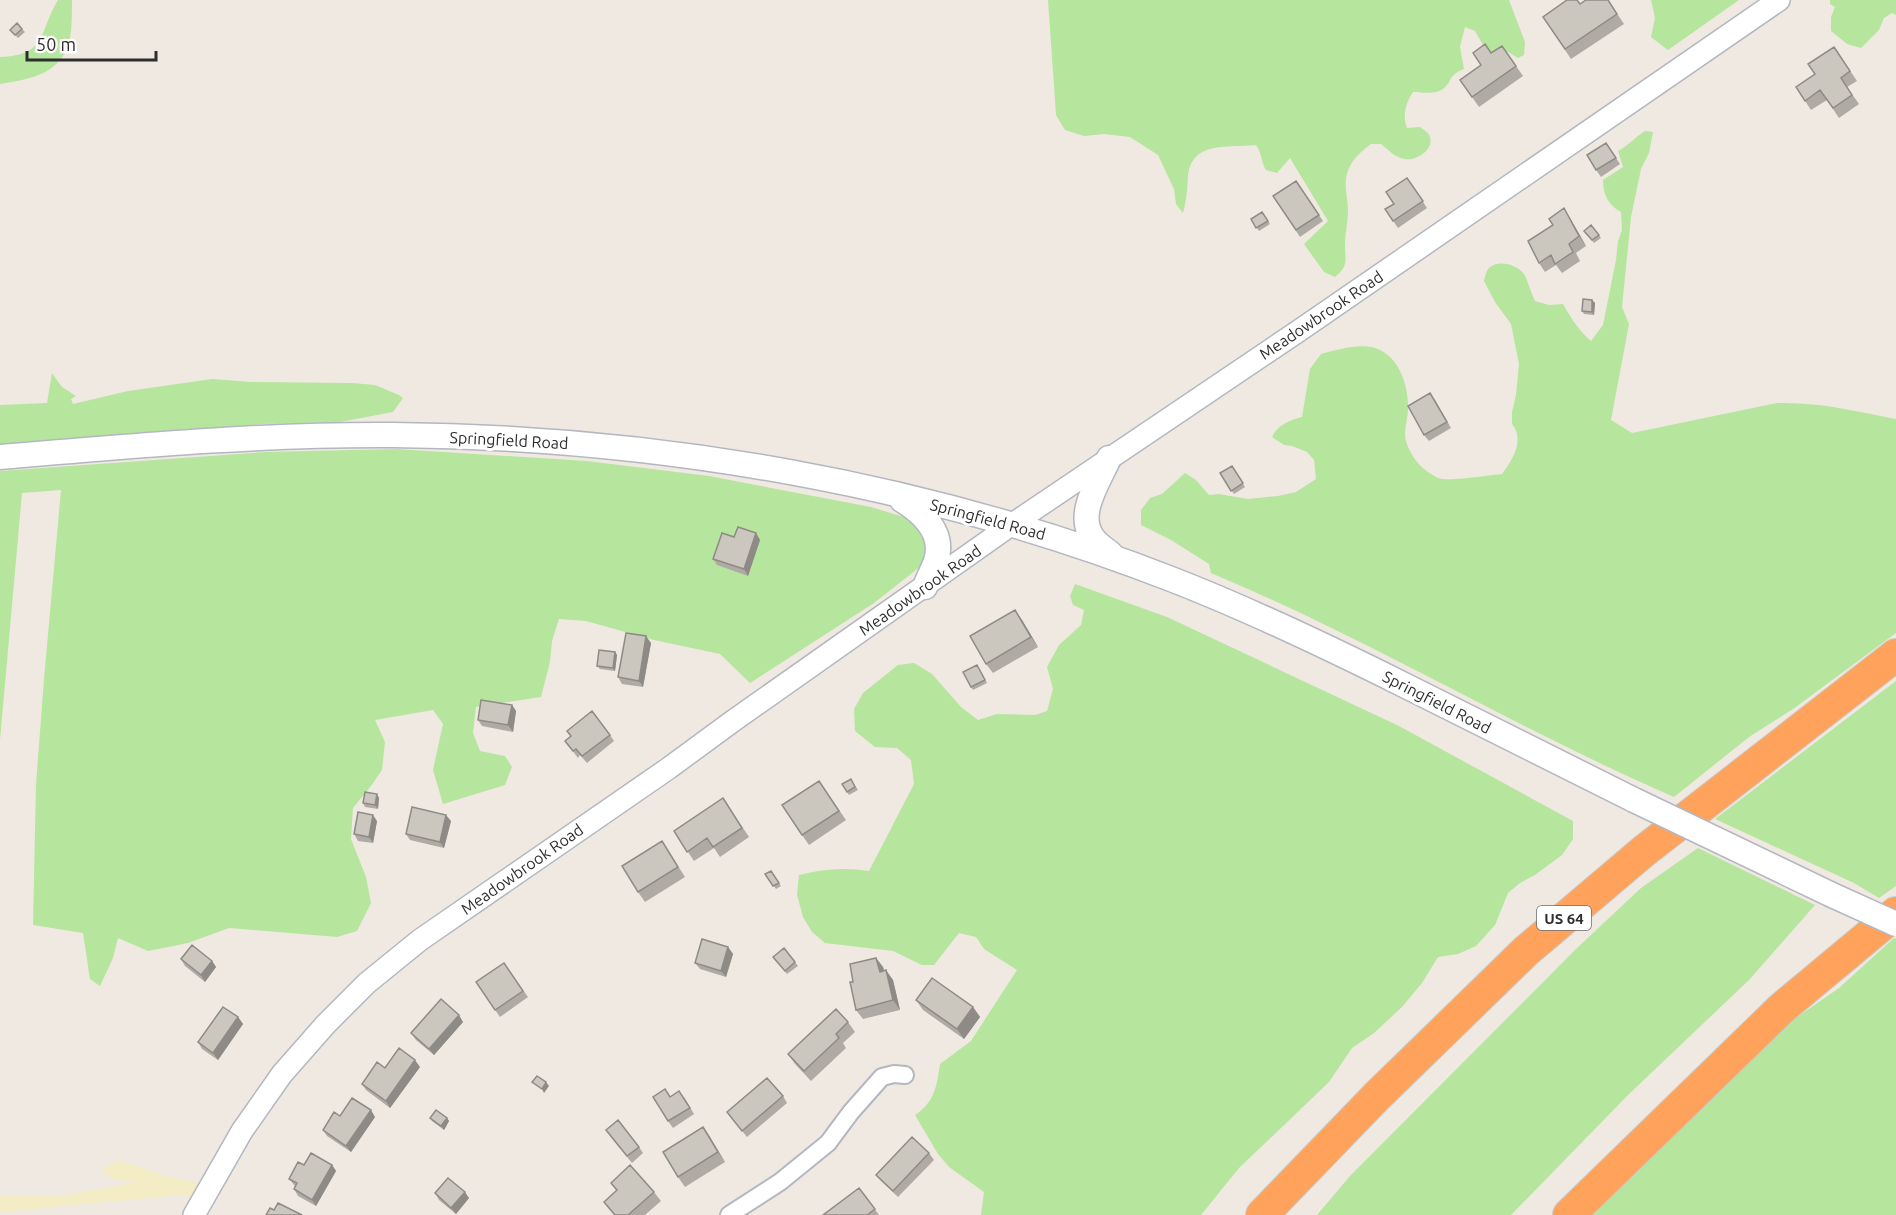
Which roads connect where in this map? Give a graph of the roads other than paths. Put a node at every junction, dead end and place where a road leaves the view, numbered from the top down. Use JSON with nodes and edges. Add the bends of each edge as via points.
{"nodes":[{"id":1,"x":1779,"y":0,"type":"edge"},
{"id":2,"x":0,"y":456,"type":"edge"},
{"id":3,"x":1109,"y":459,"type":"junction"},
{"id":4,"x":890,"y":493,"type":"junction"},
{"id":5,"x":1011,"y":525,"type":"junction"},
{"id":6,"x":1120,"y":561,"type":"junction"},
{"id":7,"x":925,"y":587,"type":"junction"},
{"id":8,"x":1896,"y":656,"type":"edge"},
{"id":9,"x":1896,"y":913,"type":"edge"},
{"id":10,"x":1896,"y":924,"type":"edge"},
{"id":11,"x":905,"y":1075,"type":"dead end"},
{"id":12,"x":194,"y":1215,"type":"edge"},
{"id":13,"x":729,"y":1215,"type":"edge"},
{"id":14,"x":1262,"y":1215,"type":"edge"},
{"id":15,"x":1569,"y":1215,"type":"edge"}],
"edges":[{"from":1,"to":3,"type":"street","name":"Meadowbrook Road"},
{"from":2,"to":4,"type":"main road","name":"Springfield Road","via":[[340,435],[485,438],[681,455]]},
{"from":3,"to":5,"type":"street","name":"Meadowbrook Road"},
{"from":3,"to":6,"type":"main road","via":[[1091,500],[1086,523],[1091,537]]},
{"from":4,"to":5,"type":"main road","name":"Springfield Road"},
{"from":4,"to":7,"type":"main road","via":[[927,518],[934,532],[938,547]]},
{"from":5,"to":6,"type":"main road","name":"Springfield Road"},
{"from":5,"to":7,"type":"street","name":"Meadowbrook Road"},
{"from":6,"to":10,"type":"main road","name":"Springfield Road","bridge":true,"via":[[1299,633],[1634,800]]},
{"from":7,"to":12,"type":"street","name":"Meadowbrook Road","via":[[420,940],[367,983],[282,1074],[242,1131]]},
{"from":8,"to":14,"type":"highway","number":"US 64","via":[[1644,851],[1526,951]]},
{"from":9,"to":15,"type":"highway","via":[[1782,1008]]},
{"from":11,"to":13,"type":"street","via":[[882,1077],[828,1143],[780,1182]]}]}
